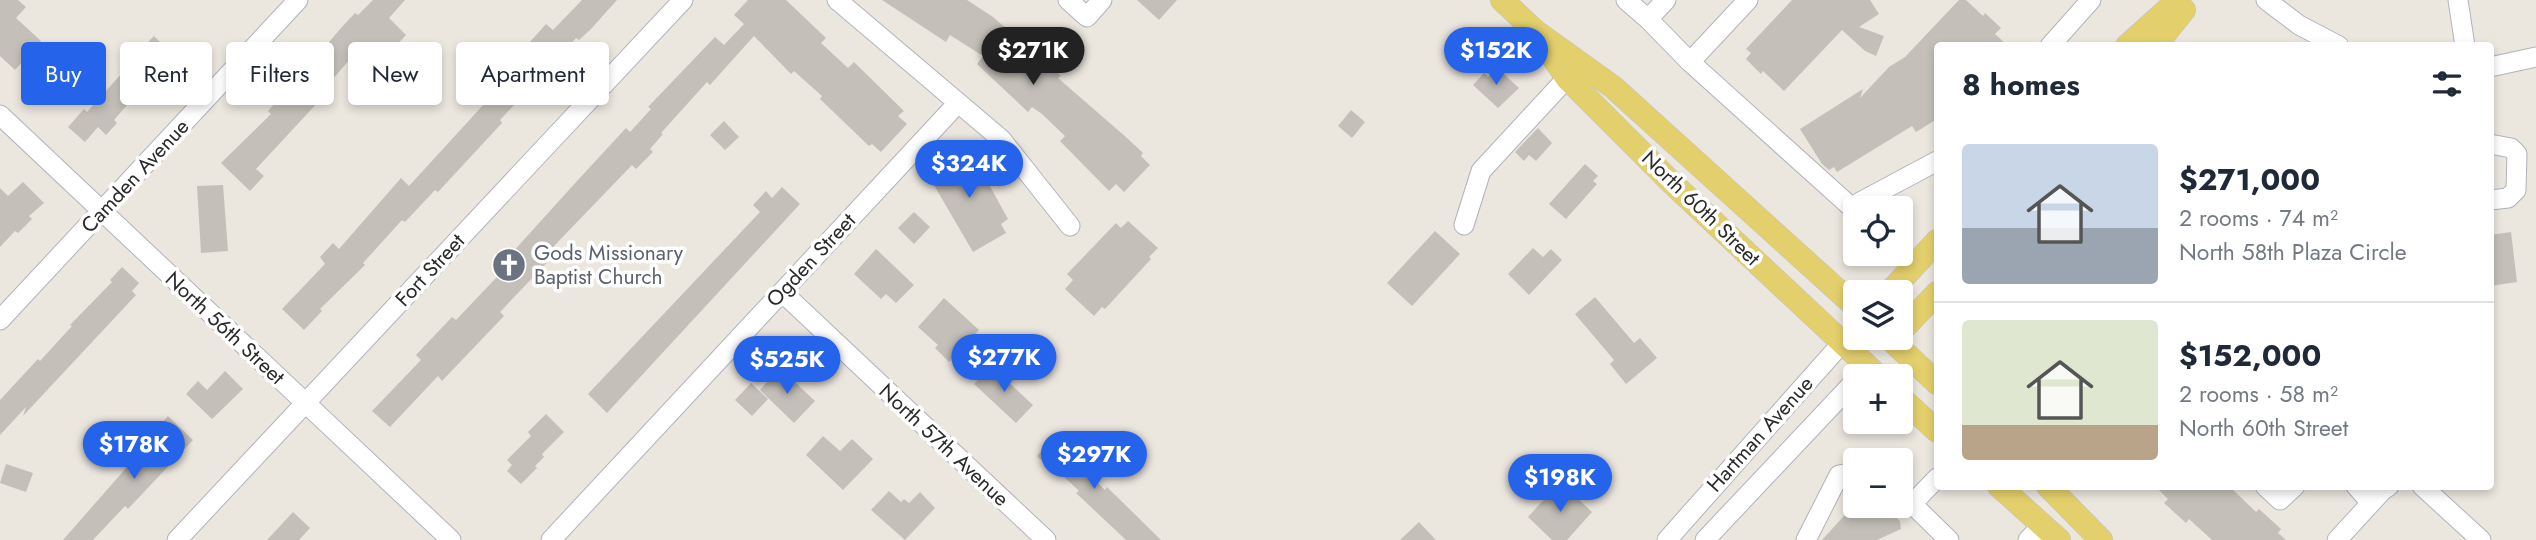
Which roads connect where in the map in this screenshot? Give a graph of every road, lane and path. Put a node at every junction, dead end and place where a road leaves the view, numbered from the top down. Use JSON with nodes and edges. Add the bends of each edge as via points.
{"nodes":[{"id":1,"x":298,"y":0,"type":"edge"},
{"id":2,"x":683,"y":0,"type":"edge"},
{"id":3,"x":837,"y":0,"type":"edge"},
{"id":4,"x":1068,"y":0,"type":"edge"},
{"id":5,"x":1102,"y":0,"type":"edge"},
{"id":6,"x":1502,"y":0,"type":"edge"},
{"id":7,"x":1626,"y":0,"type":"edge"},
{"id":8,"x":1666,"y":0,"type":"edge"},
{"id":9,"x":1748,"y":0,"type":"edge"},
{"id":10,"x":2091,"y":0,"type":"edge"},
{"id":11,"x":2178,"y":0,"type":"edge"},
{"id":12,"x":2191,"y":0,"type":"edge"},
{"id":13,"x":2266,"y":0,"type":"edge"},
{"id":14,"x":2459,"y":0,"type":"edge"},
{"id":15,"x":1648,"y":19,"type":"junction"},
{"id":16,"x":1535,"y":31,"type":"junction"},
{"id":17,"x":2054,"y":42,"type":"edge"},
{"id":18,"x":2131,"y":42,"type":"edge"},
{"id":19,"x":2158,"y":42,"type":"edge"},
{"id":20,"x":2332,"y":42,"type":"edge"},
{"id":21,"x":2464,"y":42,"type":"edge"},
{"id":22,"x":2536,"y":57,"type":"edge"},
{"id":23,"x":1690,"y":62,"type":"junction"},
{"id":24,"x":2494,"y":66,"type":"edge"},
{"id":25,"x":1567,"y":78,"type":"junction"},
{"id":26,"x":957,"y":104,"type":"junction"},
{"id":27,"x":0,"y":115,"type":"edge"},
{"id":28,"x":2494,"y":145,"type":"edge"},
{"id":29,"x":1934,"y":163,"type":"edge"},
{"id":30,"x":2494,"y":200,"type":"edge"},
{"id":31,"x":102,"y":212,"type":"junction"},
{"id":32,"x":1464,"y":225,"type":"dead end"},
{"id":33,"x":1070,"y":226,"type":"dead end"},
{"id":34,"x":1934,"y":244,"type":"edge"},
{"id":35,"x":1901,"y":280,"type":"edge"},
{"id":36,"x":782,"y":292,"type":"junction"},
{"id":37,"x":1843,"y":295,"type":"edge"},
{"id":38,"x":1934,"y":296,"type":"edge"},
{"id":39,"x":1913,"y":318,"type":"edge"},
{"id":40,"x":0,"y":320,"type":"edge"},
{"id":41,"x":1843,"y":332,"type":"edge"},
{"id":42,"x":1843,"y":344,"type":"edge"},
{"id":43,"x":1884,"y":350,"type":"edge"},
{"id":44,"x":1906,"y":350,"type":"edge"},
{"id":45,"x":1873,"y":364,"type":"edge"},
{"id":46,"x":1934,"y":380,"type":"edge"},
{"id":47,"x":1843,"y":398,"type":"edge"},
{"id":48,"x":304,"y":403,"type":"junction"},
{"id":49,"x":1913,"y":409,"type":"edge"},
{"id":50,"x":1934,"y":428,"type":"edge"},
{"id":51,"x":1843,"y":474,"type":"edge"},
{"id":52,"x":1934,"y":480,"type":"edge"},
{"id":53,"x":2003,"y":490,"type":"edge"},
{"id":54,"x":2052,"y":490,"type":"edge"},
{"id":55,"x":2269,"y":490,"type":"edge"},
{"id":56,"x":2291,"y":490,"type":"edge"},
{"id":57,"x":2360,"y":490,"type":"edge"},
{"id":58,"x":2385,"y":490,"type":"edge"},
{"id":59,"x":2425,"y":490,"type":"edge"},
{"id":60,"x":1913,"y":496,"type":"edge"},
{"id":61,"x":2371,"y":503,"type":"junction"},
{"id":62,"x":1913,"y":506,"type":"edge"},
{"id":63,"x":2043,"y":535,"type":"edge"},
{"id":64,"x":177,"y":540,"type":"edge"},
{"id":65,"x":451,"y":540,"type":"edge"},
{"id":66,"x":551,"y":540,"type":"edge"},
{"id":67,"x":1045,"y":540,"type":"edge"},
{"id":68,"x":1667,"y":540,"type":"edge"},
{"id":69,"x":1705,"y":540,"type":"edge"},
{"id":70,"x":1806,"y":540,"type":"edge"},
{"id":71,"x":1949,"y":540,"type":"edge"},
{"id":72,"x":2101,"y":540,"type":"edge"},
{"id":73,"x":2337,"y":540,"type":"edge"},
{"id":74,"x":2481,"y":540,"type":"edge"}],
"edges":[{"from":1,"to":31,"type":"street","name":"Camden Avenue"},
{"from":2,"to":48,"type":"street","name":"Fort Street"},
{"from":3,"to":26,"type":"street"},
{"from":4,"to":5,"type":"street","via":[[1087,17]]},
{"from":6,"to":16,"type":"main road","name":"North 60th Street"},
{"from":7,"to":15,"type":"street"},
{"from":8,"to":15,"type":"street"},
{"from":9,"to":23,"type":"street"},
{"from":10,"to":17,"type":"street"},
{"from":11,"to":18,"type":"main road"},
{"from":12,"to":19,"type":"main road"},
{"from":13,"to":20,"type":"street"},
{"from":14,"to":21,"type":"street"},
{"from":15,"to":23,"type":"street"},
{"from":16,"to":25,"type":"main road","name":"North 60th Street"},
{"from":16,"to":37,"type":"main road","name":"North 60th Street","via":[[1613,87]]},
{"from":22,"to":24,"type":"street"},
{"from":23,"to":29,"type":"street","via":[[1851,207]]},
{"from":25,"to":32,"type":"street","via":[[1481,171]]},
{"from":25,"to":41,"type":"main road","name":"North 60th Street","via":[[1672,183]]},
{"from":26,"to":33,"type":"street","via":[[1001,139]]},
{"from":26,"to":36,"type":"street","name":"Ogden Street"},
{"from":27,"to":31,"type":"street","name":"North 56th Street"},
{"from":28,"to":30,"type":"street","via":[[2517,154],[2516,190],[2508,198]]},
{"from":31,"to":40,"type":"street","name":"Camden Avenue"},
{"from":31,"to":48,"type":"street","name":"North 56th Street"},
{"from":34,"to":35,"type":"main road"},
{"from":36,"to":66,"type":"street","name":"Ogden Street"},
{"from":36,"to":67,"type":"street","name":"North 57th Avenue"},
{"from":38,"to":39,"type":"main road","name":"Hartman Avenue"},
{"from":42,"to":68,"type":"street","name":"Hartman Avenue"},
{"from":43,"to":45,"type":"main road","name":"Hartman Avenue"},
{"from":44,"to":46,"type":"main road"},
{"from":47,"to":69,"type":"street","name":"Hartman Avenue"},
{"from":48,"to":64,"type":"street","name":"Fort Street"},
{"from":48,"to":65,"type":"street","name":"North 56th Street"},
{"from":49,"to":50,"type":"main road"},
{"from":51,"to":70,"type":"street"},
{"from":52,"to":60,"type":"street"},
{"from":53,"to":63,"type":"main road"},
{"from":54,"to":72,"type":"main road"},
{"from":55,"to":56,"type":"street","via":[[2280,500]]},
{"from":57,"to":61,"type":"street"},
{"from":58,"to":61,"type":"street"},
{"from":59,"to":74,"type":"street"},
{"from":61,"to":73,"type":"street"},
{"from":62,"to":71,"type":"street"}]}
